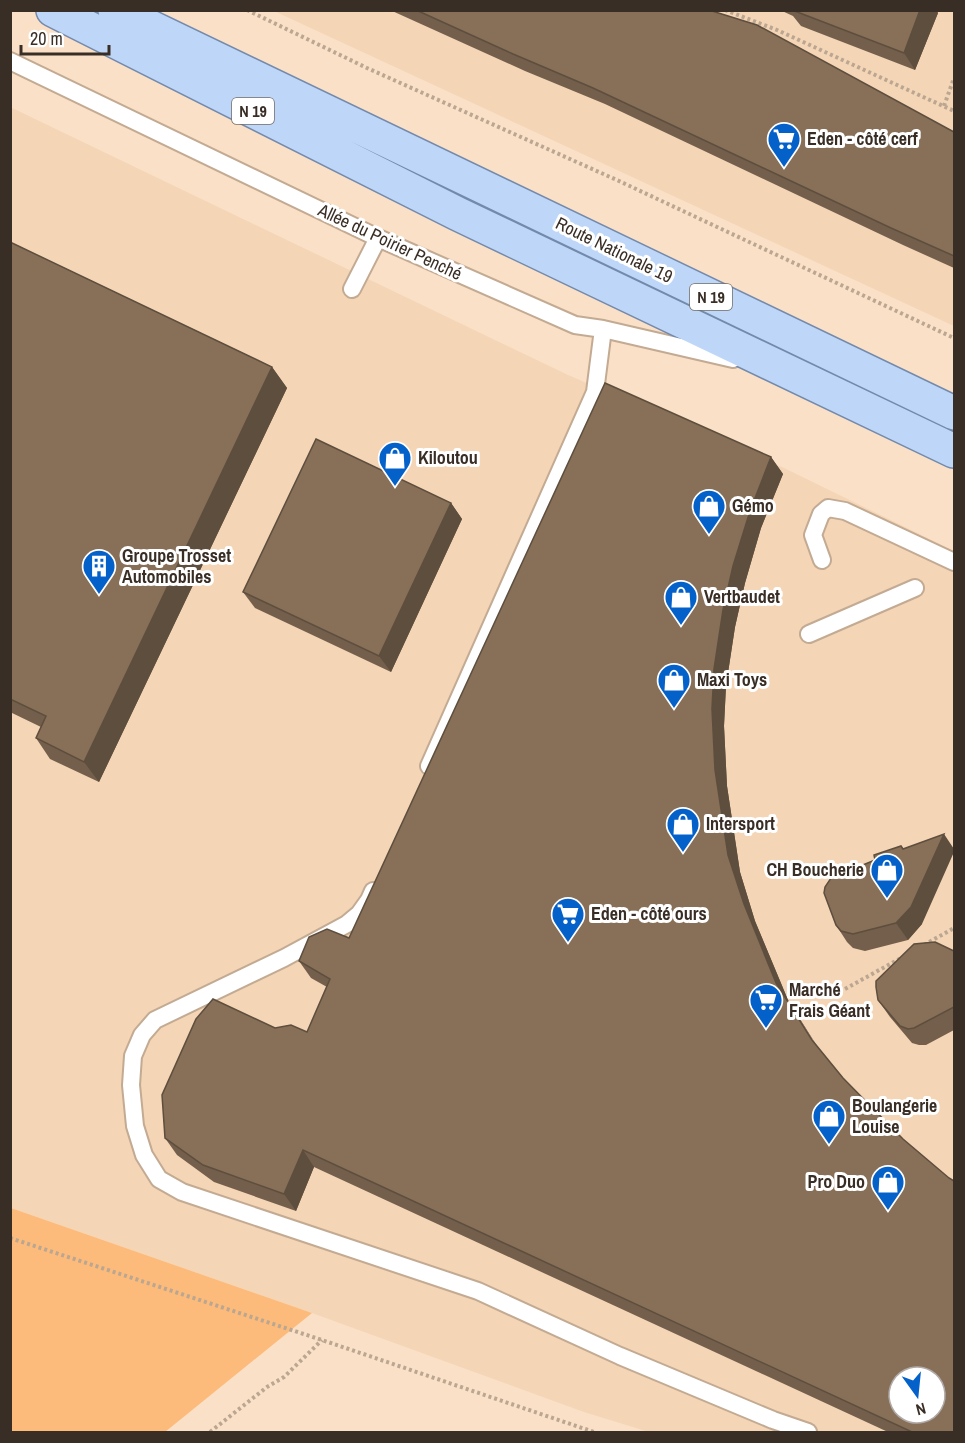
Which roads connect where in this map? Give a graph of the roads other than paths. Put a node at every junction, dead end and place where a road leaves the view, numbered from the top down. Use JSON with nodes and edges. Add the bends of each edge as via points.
{"nodes":[{"id":1,"x":53,"y":10,"type":"edge"},
{"id":2,"x":115,"y":10,"type":"edge"},
{"id":3,"x":10,"y":61,"type":"edge"},
{"id":4,"x":378,"y":238,"type":"junction"},
{"id":5,"x":352,"y":289,"type":"dead end"},
{"id":6,"x":603,"y":329,"type":"junction"},
{"id":7,"x":788,"y":371,"type":"junction"},
{"id":8,"x":954,"y":413,"type":"edge"},
{"id":9,"x":954,"y":451,"type":"edge"},
{"id":10,"x":822,"y":560,"type":"dead end"},
{"id":11,"x":954,"y":562,"type":"edge"},
{"id":12,"x":915,"y":588,"type":"dead end"},
{"id":13,"x":809,"y":634,"type":"dead end"},
{"id":14,"x":422,"y":781,"type":"edge"},
{"id":15,"x":379,"y":878,"type":"edge"},
{"id":16,"x":808,"y":1432,"type":"edge"}],
"edges":[{"from":1,"to":7,"type":"main road","number":"N 19","via":[[458,214]]},
{"from":2,"to":8,"type":"main road","name":"Route Nationale 19","number":"N 19"},
{"from":3,"to":4,"type":"lane","name":"Allée du Poirier Penché"},
{"from":4,"to":5,"type":"lane"},
{"from":4,"to":6,"type":"lane","name":"Allée du Poirier Penché","via":[[575,325]]},
{"from":6,"to":7,"type":"lane","name":"Allée du Poirier Penché"},
{"from":6,"to":14,"type":"lane","via":[[595,392]]},
{"from":7,"to":9,"type":"main road","number":"N 19"},
{"from":10,"to":11,"type":"lane","via":[[813,535],[821,514],[828,508],[844,511]]},
{"from":12,"to":13,"type":"lane"},
{"from":15,"to":16,"type":"lane","via":[[369,900],[347,924],[155,1020],[142,1035],[133,1056],[135,1126],[144,1155],[159,1179],[182,1192],[478,1291],[620,1356]]}]}
